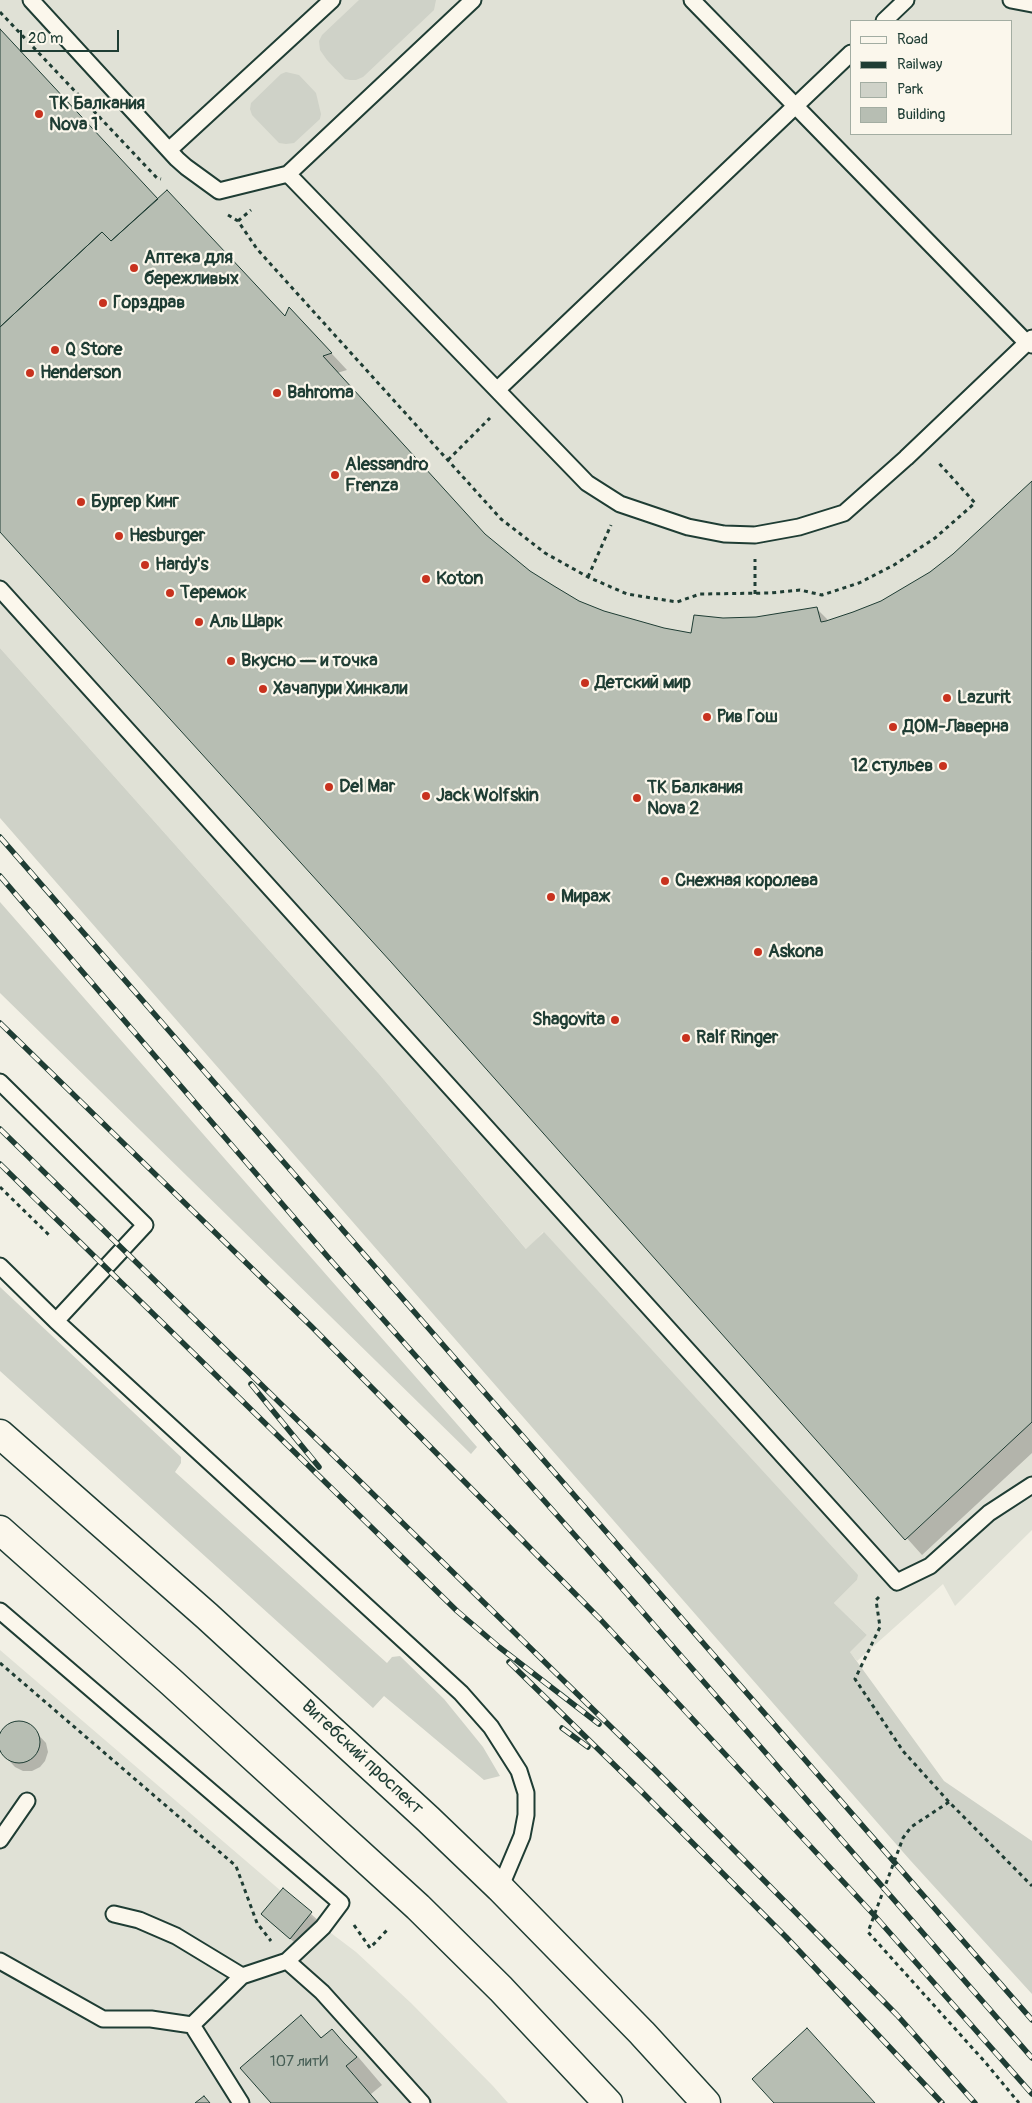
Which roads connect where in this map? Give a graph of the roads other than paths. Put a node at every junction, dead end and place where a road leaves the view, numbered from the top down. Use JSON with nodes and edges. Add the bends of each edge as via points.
{"nodes":[{"id":1,"x":32,"y":0,"type":"edge"},
{"id":2,"x":332,"y":0,"type":"edge"},
{"id":3,"x":472,"y":0,"type":"edge"},
{"id":4,"x":692,"y":0,"type":"edge"},
{"id":5,"x":906,"y":0,"type":"edge"},
{"id":6,"x":1010,"y":0,"type":"edge"},
{"id":7,"x":1032,"y":4,"type":"edge"},
{"id":8,"x":885,"y":20,"type":"edge"},
{"id":9,"x":850,"y":54,"type":"edge"},
{"id":10,"x":795,"y":106,"type":"junction"},
{"id":11,"x":169,"y":150,"type":"junction"},
{"id":12,"x":288,"y":174,"type":"junction"},
{"id":13,"x":1030,"y":342,"type":"edge"},
{"id":14,"x":502,"y":395,"type":"junction"},
{"id":15,"x":0,"y":589,"type":"edge"},
{"id":16,"x":0,"y":1082,"type":"edge"},
{"id":17,"x":0,"y":1266,"type":"edge"},
{"id":18,"x":56,"y":1321,"type":"junction"},
{"id":19,"x":0,"y":1434,"type":"edge"},
{"id":20,"x":1032,"y":1485,"type":"edge"},
{"id":21,"x":0,"y":1530,"type":"edge"},
{"id":22,"x":0,"y":1611,"type":"edge"},
{"id":23,"x":27,"y":1801,"type":"dead end"},
{"id":24,"x":0,"y":1840,"type":"edge"},
{"id":25,"x":500,"y":1888,"type":"junction"},
{"id":26,"x":114,"y":1914,"type":"dead end"},
{"id":27,"x":287,"y":1961,"type":"junction"},
{"id":28,"x":0,"y":1962,"type":"edge"},
{"id":29,"x":242,"y":1976,"type":"junction"},
{"id":30,"x":192,"y":2025,"type":"junction"},
{"id":31,"x":240,"y":2103,"type":"edge"},
{"id":32,"x":422,"y":2103,"type":"edge"},
{"id":33,"x":608,"y":2103,"type":"edge"},
{"id":34,"x":706,"y":2103,"type":"edge"}],
"edges":[{"from":1,"to":11,"type":"lane"},
{"from":2,"to":11,"type":"lane"},
{"from":3,"to":12,"type":"lane"},
{"from":4,"to":10,"type":"lane"},
{"from":5,"to":8,"type":"lane"},
{"from":6,"to":7,"type":"lane"},
{"from":9,"to":10,"type":"lane"},
{"from":10,"to":13,"type":"lane"},
{"from":10,"to":14,"type":"lane"},
{"from":11,"to":12,"type":"lane","via":[[186,167],[219,190]]},
{"from":12,"to":14,"type":"lane"},
{"from":13,"to":14,"type":"lane","via":[[844,513],[799,528],[755,534],[724,534],[688,527],[620,504],[587,483]]},
{"from":15,"to":20,"type":"lane","via":[[897,1582],[930,1566],[989,1514]]},
{"from":16,"to":18,"type":"lane","via":[[145,1225]]},
{"from":17,"to":18,"type":"lane"},
{"from":18,"to":25,"type":"lane","via":[[414,1649],[461,1693],[490,1727],[519,1771],[526,1793],[522,1836]]},
{"from":19,"to":25,"type":"main road","name":"Витебский проспект","via":[[207,1616]]},
{"from":21,"to":33,"type":"main road","via":[[418,1907],[501,1989]]},
{"from":22,"to":27,"type":"lane","via":[[341,1903],[323,1927]]},
{"from":23,"to":24,"type":"lane"},
{"from":25,"to":34,"type":"main road","name":"Витебский проспект"},
{"from":26,"to":29,"type":"lane","via":[[139,1920],[176,1936]]},
{"from":27,"to":29,"type":"lane"},
{"from":27,"to":32,"type":"lane","via":[[322,1992]]},
{"from":28,"to":30,"type":"lane","via":[[103,2019],[151,2019]]},
{"from":29,"to":30,"type":"lane"},
{"from":30,"to":31,"type":"lane"}]}
